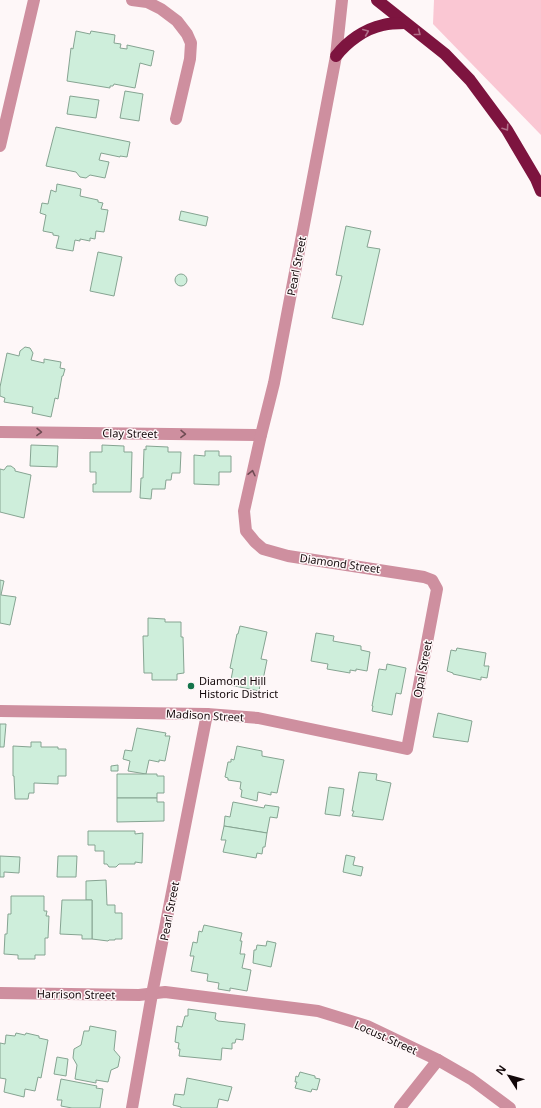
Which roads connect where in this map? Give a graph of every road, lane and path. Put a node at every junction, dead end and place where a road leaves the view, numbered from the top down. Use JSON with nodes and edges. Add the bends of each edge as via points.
{"nodes":[{"id":1,"x":34,"y":0,"type":"edge"},
{"id":2,"x":132,"y":0,"type":"edge"},
{"id":3,"x":342,"y":0,"type":"edge"},
{"id":4,"x":377,"y":0,"type":"edge"},
{"id":5,"x":405,"y":23,"type":"junction"},
{"id":6,"x":336,"y":56,"type":"junction"},
{"id":7,"x":176,"y":119,"type":"dead end"},
{"id":8,"x":0,"y":146,"type":"edge"},
{"id":9,"x":541,"y":191,"type":"edge"},
{"id":10,"x":0,"y":432,"type":"edge"},
{"id":11,"x":261,"y":435,"type":"junction"},
{"id":12,"x":246,"y":531,"type":"joint"},
{"id":13,"x":437,"y":589,"type":"joint"},
{"id":14,"x":0,"y":711,"type":"edge"},
{"id":15,"x":207,"y":714,"type":"junction"},
{"id":16,"x":407,"y":749,"type":"joint"},
{"id":17,"x":0,"y":993,"type":"edge"},
{"id":18,"x":152,"y":994,"type":"junction"},
{"id":19,"x":438,"y":1060,"type":"junction"},
{"id":20,"x":132,"y":1108,"type":"edge"},
{"id":21,"x":400,"y":1108,"type":"edge"},
{"id":22,"x":510,"y":1108,"type":"edge"}],
"edges":[{"from":1,"to":8,"type":"street"},
{"from":2,"to":7,"type":"street","via":[[147,2],[161,9],[177,21],[191,43],[190,59]]},
{"from":3,"to":6,"type":"street","name":"Pearl Street"},
{"from":4,"to":5,"type":"highway"},
{"from":6,"to":5,"type":"highway","one_way":true,"via":[[360,34],[382,25]]},
{"from":5,"to":9,"type":"highway","one_way":true,"via":[[445,54],[470,80],[507,130]]},
{"from":6,"to":11,"type":"street","name":"Pearl Street","via":[[274,383]]},
{"from":10,"to":11,"type":"street","name":"Clay Street","one_way":true},
{"from":12,"to":11,"type":"street","name":"Pearl Street","one_way":true,"via":[[244,511]]},
{"from":12,"to":13,"type":"street","name":"Diamond Street","via":[[263,549],[288,556],[424,577],[432,580]]},
{"from":13,"to":16,"type":"street","name":"Opal Street"},
{"from":14,"to":15,"type":"street","name":"Madison Street"},
{"from":15,"to":16,"type":"street","name":"Madison Street","via":[[258,718]]},
{"from":15,"to":18,"type":"street","name":"Pearl Street"},
{"from":17,"to":18,"type":"street","name":"Harrison Street"},
{"from":18,"to":19,"type":"street","name":"Locust Street","via":[[165,992],[318,1011],[367,1026]]},
{"from":18,"to":20,"type":"street","name":"Pearl Street"},
{"from":19,"to":21,"type":"street"},
{"from":19,"to":22,"type":"street","name":"Locust Street","via":[[472,1079]]}]}
